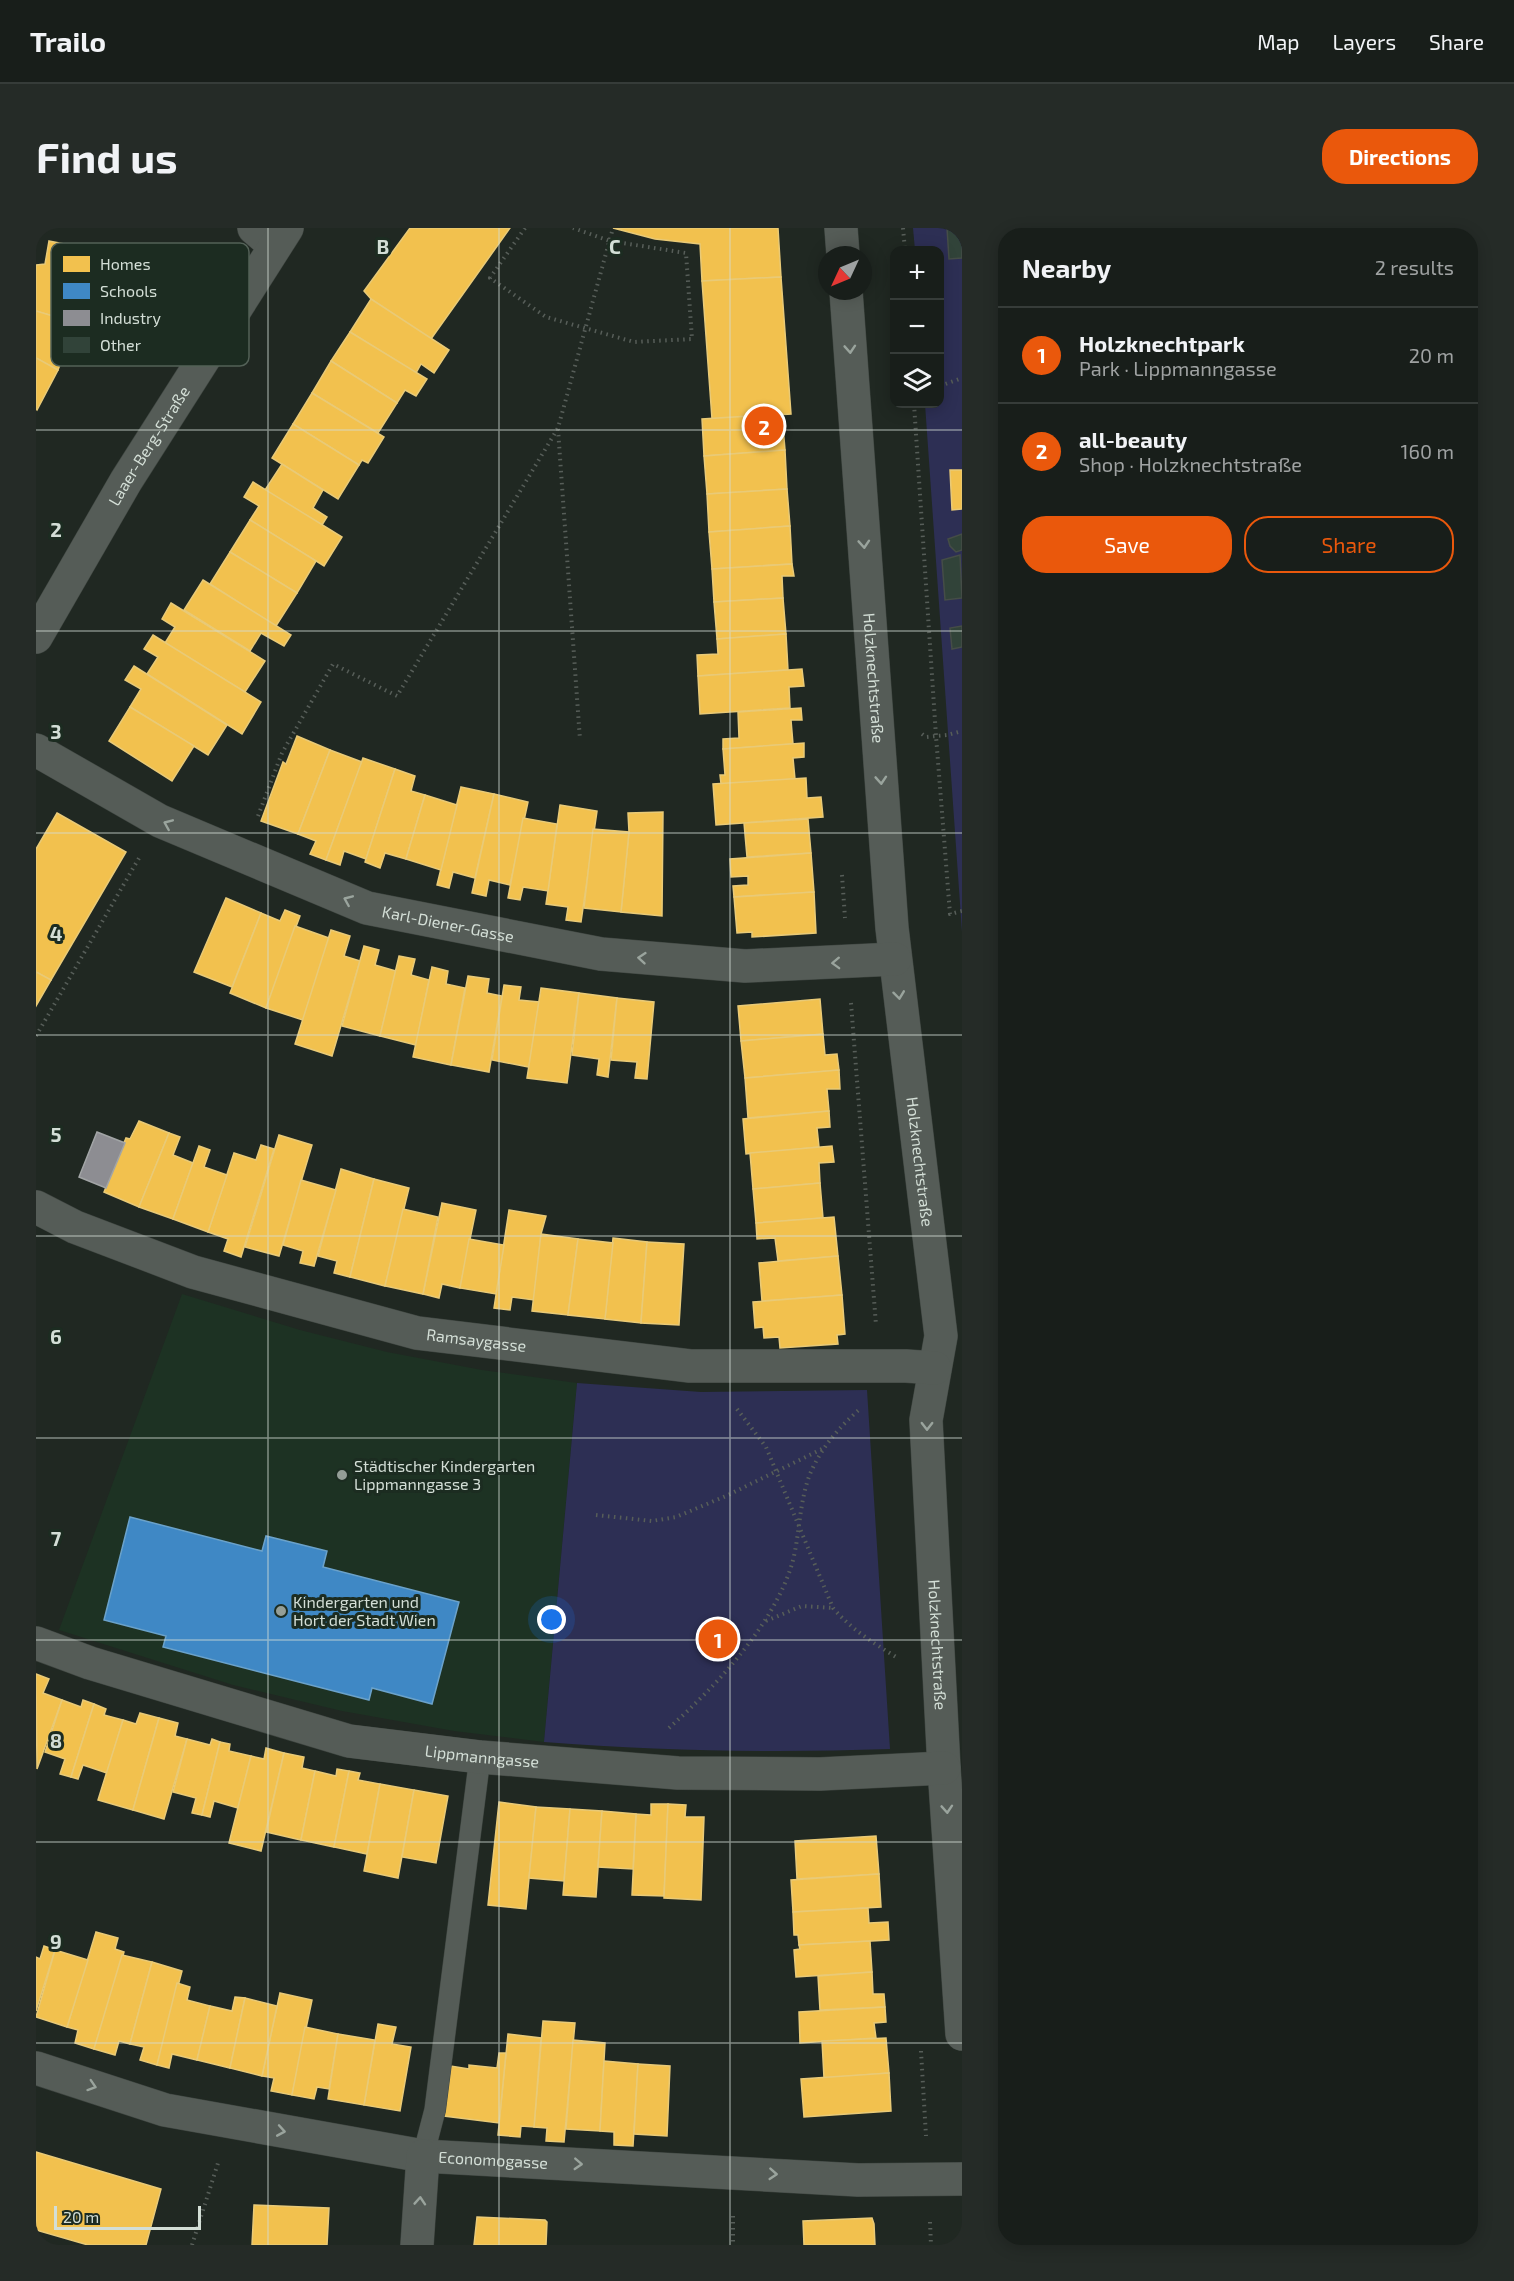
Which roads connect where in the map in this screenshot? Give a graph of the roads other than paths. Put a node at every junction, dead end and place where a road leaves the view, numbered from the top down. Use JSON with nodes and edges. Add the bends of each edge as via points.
{"nodes":[{"id":1,"x":841,"y":228,"type":"edge"},
{"id":2,"x":272,"y":234,"type":"edge"},
{"id":3,"x":842,"y":246,"type":"edge"},
{"id":4,"x":249,"y":273,"type":"edge"},
{"id":5,"x":847,"y":300,"type":"edge"},
{"id":6,"x":194,"y":366,"type":"edge"},
{"id":7,"x":36,"y":637,"type":"edge"},
{"id":8,"x":36,"y":750,"type":"edge"},
{"id":9,"x":895,"y":959,"type":"junction"},
{"id":10,"x":36,"y":1207,"type":"edge"},
{"id":11,"x":935,"y":1368,"type":"junction"},
{"id":12,"x":36,"y":1643,"type":"edge"},
{"id":13,"x":480,"y":1757,"type":"junction"},
{"id":14,"x":944,"y":1768,"type":"junction"},
{"id":15,"x":962,"y":2034,"type":"edge"},
{"id":16,"x":36,"y":2068,"type":"edge"},
{"id":17,"x":423,"y":2156,"type":"junction"},
{"id":18,"x":962,"y":2179,"type":"edge"},
{"id":19,"x":417,"y":2245,"type":"edge"}],
"edges":[{"from":1,"to":3,"type":"street"},
{"from":2,"to":4,"type":"street","name":"Laaer-Berg-Straße"},
{"from":5,"to":9,"type":"street","name":"Holzknechtstraße","one_way":true},
{"from":6,"to":7,"type":"street","name":"Laaer-Berg-Straße"},
{"from":9,"to":8,"type":"street","name":"Karl-Diener-Gasse","one_way":true,"via":[[745,966],[602,954],[367,908],[160,821]]},
{"from":9,"to":11,"type":"street","name":"Holzknechtstraße","one_way":true,"via":[[941,1336]]},
{"from":10,"to":11,"type":"street","name":"Ramsaygasse","via":[[75,1227],[193,1272],[417,1332],[690,1366]]},
{"from":11,"to":14,"type":"street","name":"Holzknechtstraße","one_way":true,"via":[[926,1420]]},
{"from":12,"to":13,"type":"street","name":"Lippmanngasse","via":[[349,1741]]},
{"from":13,"to":14,"type":"street","name":"Lippmanngasse","via":[[678,1773],[820,1774]]},
{"from":13,"to":17,"type":"lane","via":[[435,2110]]},
{"from":14,"to":15,"type":"street","name":"Holzknechtstraße","one_way":true},
{"from":16,"to":17,"type":"street","name":"Economogasse","one_way":true,"via":[[165,2110]]},
{"from":17,"to":18,"type":"street","name":"Economogasse","one_way":true,"via":[[858,2180]]},
{"from":19,"to":17,"type":"street","one_way":true}]}
